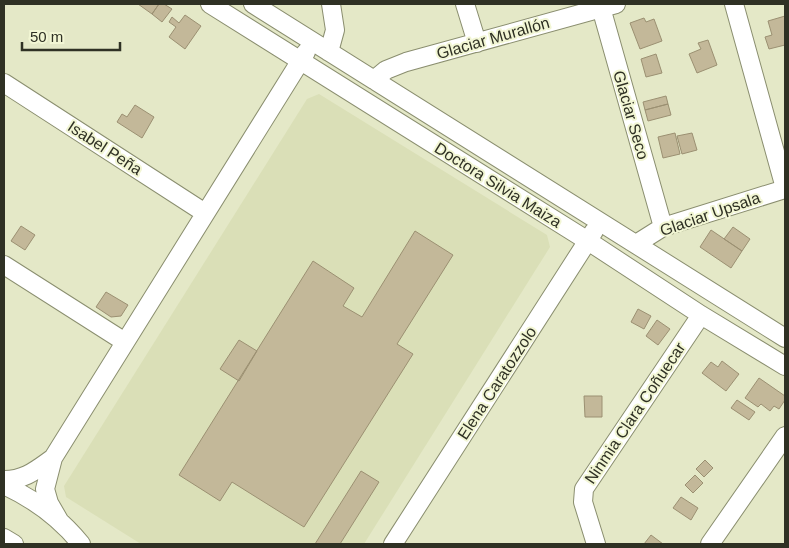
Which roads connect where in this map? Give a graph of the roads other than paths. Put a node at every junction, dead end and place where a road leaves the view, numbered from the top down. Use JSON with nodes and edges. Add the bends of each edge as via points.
{"nodes":[{"id":1,"x":210,"y":4,"type":"edge"},
{"id":2,"x":253,"y":4,"type":"edge"},
{"id":3,"x":331,"y":4,"type":"edge"},
{"id":4,"x":465,"y":4,"type":"edge"},
{"id":5,"x":734,"y":4,"type":"edge"},
{"id":6,"x":605,"y":5,"type":"edge"},
{"id":7,"x":312,"y":41,"type":"junction"},
{"id":8,"x":477,"y":43,"type":"junction"},
{"id":9,"x":329,"y":52,"type":"junction"},
{"id":10,"x":300,"y":61,"type":"junction"},
{"id":11,"x":374,"y":80,"type":"junction"},
{"id":12,"x":4,"y":83,"type":"edge"},
{"id":13,"x":785,"y":188,"type":"edge"},
{"id":14,"x":205,"y":213,"type":"junction"},
{"id":15,"x":600,"y":222,"type":"junction"},
{"id":16,"x":663,"y":227,"type":"junction"},
{"id":17,"x":588,"y":241,"type":"junction"},
{"id":18,"x":636,"y":244,"type":"junction"},
{"id":19,"x":4,"y":265,"type":"edge"},
{"id":20,"x":701,"y":315,"type":"junction"},
{"id":21,"x":783,"y":334,"type":"edge"},
{"id":22,"x":125,"y":342,"type":"junction"},
{"id":23,"x":785,"y":366,"type":"edge"},
{"id":24,"x":785,"y":436,"type":"edge"},
{"id":25,"x":53,"y":458,"type":"junction"},
{"id":26,"x":4,"y":480,"type":"edge"},
{"id":27,"x":4,"y":485,"type":"edge"},
{"id":28,"x":60,"y":522,"type":"junction"},
{"id":29,"x":4,"y":538,"type":"edge"},
{"id":30,"x":14,"y":544,"type":"edge"},
{"id":31,"x":81,"y":544,"type":"edge"},
{"id":32,"x":393,"y":544,"type":"edge"},
{"id":33,"x":596,"y":544,"type":"edge"},
{"id":34,"x":710,"y":544,"type":"edge"}],
"edges":[{"from":1,"to":10,"type":"street","name":"Doctora Silvia Maiza"},
{"from":2,"to":7,"type":"street","name":"Doctora Silvia Maiza"},
{"from":3,"to":9,"type":"street","via":[[335,30]]},
{"from":4,"to":8,"type":"street"},
{"from":5,"to":13,"type":"street"},
{"from":6,"to":8,"type":"street","name":"Glaciar Murallón"},
{"from":6,"to":16,"type":"street","name":"Glaciar Seco"},
{"from":7,"to":9,"type":"street","name":"Doctora Silvia Maiza"},
{"from":7,"to":10,"type":"street"},
{"from":8,"to":11,"type":"street","name":"Glaciar Murallón","via":[[406,62],[386,70]]},
{"from":9,"to":11,"type":"street","name":"Doctora Silvia Maiza"},
{"from":10,"to":14,"type":"street"},
{"from":10,"to":17,"type":"street","name":"Doctora Silvia Maiza"},
{"from":11,"to":15,"type":"street","name":"Doctora Silvia Maiza"},
{"from":12,"to":14,"type":"street","name":"Isabel Peña"},
{"from":13,"to":16,"type":"street","name":"Glaciar Upsala"},
{"from":14,"to":22,"type":"street"},
{"from":15,"to":17,"type":"street","name":"Elena Caratozzolo"},
{"from":15,"to":18,"type":"street","name":"Doctora Silvia Maiza"},
{"from":16,"to":18,"type":"street","name":"Glaciar Upsala"},
{"from":17,"to":20,"type":"street","name":"Doctora Silvia Maiza"},
{"from":17,"to":32,"type":"street","name":"Elena Caratozzolo"},
{"from":18,"to":21,"type":"street","name":"Doctora Silvia Maiza"},
{"from":19,"to":22,"type":"street"},
{"from":20,"to":23,"type":"street","name":"Doctora Silvia Maiza"},
{"from":20,"to":33,"type":"street","name":"Ninmia Clara Coñuecar","via":[[584,489],[583,502]]},
{"from":22,"to":25,"type":"street"},
{"from":24,"to":34,"type":"street"},
{"from":25,"to":26,"type":"street","via":[[27,476]]},
{"from":25,"to":28,"type":"street","via":[[45,489]]},
{"from":27,"to":28,"type":"street","via":[[34,501]]},
{"from":28,"to":31,"type":"street"},
{"from":29,"to":30,"type":"street"}]}
